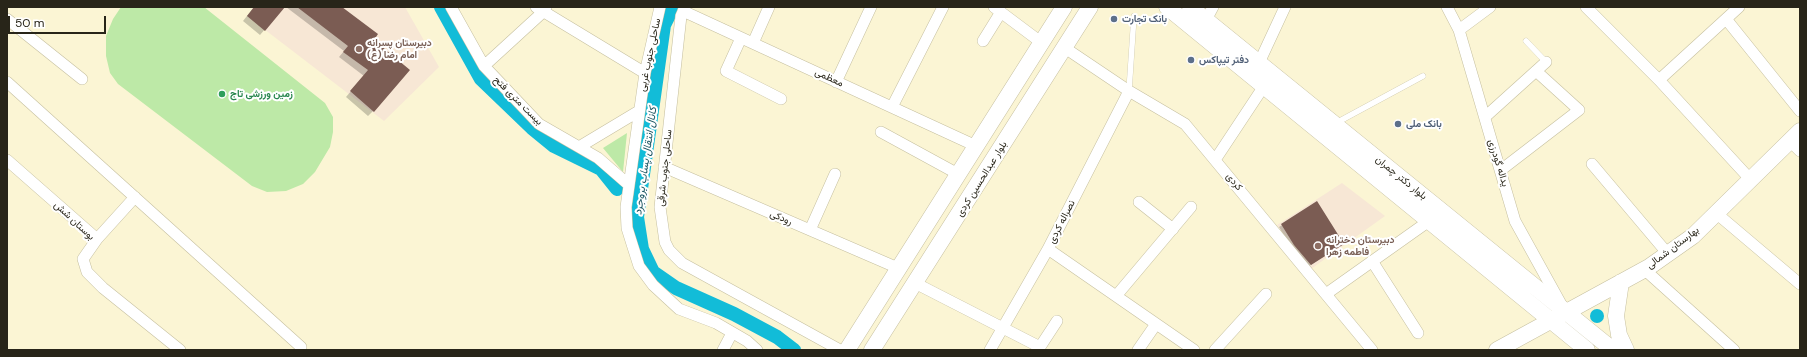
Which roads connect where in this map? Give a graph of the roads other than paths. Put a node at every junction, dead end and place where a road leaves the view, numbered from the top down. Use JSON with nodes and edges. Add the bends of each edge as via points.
{"nodes":[{"id":1,"x":452,"y":7,"type":"edge"},
{"id":2,"x":660,"y":7,"type":"edge"},
{"id":3,"x":769,"y":7,"type":"edge"},
{"id":4,"x":872,"y":7,"type":"edge"},
{"id":5,"x":943,"y":7,"type":"edge"},
{"id":6,"x":1064,"y":7,"type":"edge"},
{"id":7,"x":1167,"y":7,"type":"edge"},
{"id":8,"x":1190,"y":7,"type":"edge"},
{"id":9,"x":1285,"y":7,"type":"edge"},
{"id":10,"x":1447,"y":7,"type":"edge"},
{"id":11,"x":1490,"y":7,"type":"edge"},
{"id":12,"x":1586,"y":7,"type":"edge"},
{"id":13,"x":1739,"y":7,"type":"edge"},
{"id":14,"x":1089,"y":8,"type":"edge"},
{"id":15,"x":542,"y":9,"type":"edge"},
{"id":16,"x":684,"y":9,"type":"edge"},
{"id":17,"x":998,"y":10,"type":"edge"},
{"id":18,"x":1210,"y":14,"type":"edge"},
{"id":19,"x":1134,"y":16,"type":"dead end"},
{"id":20,"x":1726,"y":18,"type":"junction"},
{"id":21,"x":7,"y":19,"type":"edge"},
{"id":22,"x":1459,"y":30,"type":"junction"},
{"id":23,"x":741,"y":38,"type":"junction"},
{"id":24,"x":983,"y":41,"type":"dead end"},
{"id":25,"x":1526,"y":41,"type":"dead end"},
{"id":26,"x":753,"y":43,"type":"junction"},
{"id":27,"x":1042,"y":43,"type":"junction"},
{"id":28,"x":1065,"y":48,"type":"junction"},
{"id":29,"x":1546,"y":62,"type":"joint"},
{"id":30,"x":1259,"y":63,"type":"junction"},
{"id":31,"x":484,"y":66,"type":"junction"},
{"id":32,"x":1536,"y":70,"type":"junction"},
{"id":33,"x":645,"y":73,"type":"junction"},
{"id":34,"x":1424,"y":76,"type":"dead end"},
{"id":35,"x":82,"y":79,"type":"dead end"},
{"id":36,"x":1659,"y":80,"type":"junction"},
{"id":37,"x":7,"y":82,"type":"edge"},
{"id":38,"x":836,"y":82,"type":"junction"},
{"id":39,"x":1264,"y":86,"type":"junction"},
{"id":40,"x":1129,"y":91,"type":"junction"},
{"id":41,"x":781,"y":99,"type":"dead end"},
{"id":42,"x":892,"y":107,"type":"junction"},
{"id":43,"x":639,"y":111,"type":"junction"},
{"id":44,"x":1800,"y":111,"type":"edge"},
{"id":45,"x":1485,"y":118,"type":"junction"},
{"id":46,"x":1334,"y":124,"type":"junction"},
{"id":47,"x":881,"y":132,"type":"dead end"},
{"id":48,"x":1796,"y":141,"type":"edge"},
{"id":49,"x":976,"y":146,"type":"junction"},
{"id":50,"x":579,"y":147,"type":"junction"},
{"id":51,"x":7,"y":160,"type":"edge"},
{"id":52,"x":1215,"y":160,"type":"junction"},
{"id":53,"x":1592,"y":164,"type":"dead end"},
{"id":54,"x":664,"y":167,"type":"junction"},
{"id":55,"x":1500,"y":170,"type":"junction"},
{"id":56,"x":835,"y":174,"type":"dead end"},
{"id":57,"x":958,"y":174,"type":"junction"},
{"id":58,"x":1750,"y":179,"type":"junction"},
{"id":59,"x":629,"y":185,"type":"junction"},
{"id":60,"x":135,"y":197,"type":"junction"},
{"id":61,"x":1139,"y":202,"type":"dead end"},
{"id":62,"x":1192,"y":207,"type":"dead end"},
{"id":63,"x":1716,"y":213,"type":"junction"},
{"id":64,"x":1429,"y":221,"type":"junction"},
{"id":65,"x":1173,"y":229,"type":"junction"},
{"id":66,"x":810,"y":230,"type":"junction"},
{"id":67,"x":97,"y":239,"type":"junction"},
{"id":68,"x":1048,"y":249,"type":"junction"},
{"id":69,"x":1668,"y":254,"type":"junction"},
{"id":70,"x":1372,"y":261,"type":"junction"},
{"id":71,"x":898,"y":268,"type":"junction"},
{"id":72,"x":1645,"y":270,"type":"junction"},
{"id":73,"x":1621,"y":282,"type":"junction"},
{"id":74,"x":915,"y":283,"type":"junction"},
{"id":75,"x":1800,"y":284,"type":"edge"},
{"id":76,"x":1266,"y":294,"type":"dead end"},
{"id":77,"x":1326,"y":294,"type":"junction"},
{"id":78,"x":1116,"y":296,"type":"junction"},
{"id":79,"x":1566,"y":312,"type":"junction"},
{"id":80,"x":1550,"y":320,"type":"junction"},
{"id":81,"x":1057,"y":321,"type":"dead end"},
{"id":82,"x":1156,"y":324,"type":"junction"},
{"id":83,"x":1003,"y":328,"type":"junction"},
{"id":84,"x":732,"y":333,"type":"junction"},
{"id":85,"x":1418,"y":333,"type":"dead end"},
{"id":86,"x":301,"y":347,"type":"dead end"},
{"id":87,"x":1040,"y":348,"type":"edge"},
{"id":88,"x":180,"y":350,"type":"edge"},
{"id":89,"x":723,"y":350,"type":"edge"},
{"id":90,"x":757,"y":350,"type":"edge"},
{"id":91,"x":840,"y":350,"type":"edge"},
{"id":92,"x":847,"y":350,"type":"edge"},
{"id":93,"x":872,"y":350,"type":"edge"},
{"id":94,"x":990,"y":350,"type":"edge"},
{"id":95,"x":1138,"y":350,"type":"edge"},
{"id":96,"x":1194,"y":350,"type":"edge"},
{"id":97,"x":1215,"y":350,"type":"edge"},
{"id":98,"x":1372,"y":350,"type":"edge"},
{"id":99,"x":1497,"y":350,"type":"edge"},
{"id":100,"x":1586,"y":350,"type":"edge"},
{"id":101,"x":1613,"y":350,"type":"edge"},
{"id":102,"x":1626,"y":350,"type":"edge"},
{"id":103,"x":1734,"y":350,"type":"edge"}],
"edges":[{"from":1,"to":31,"type":"street","name":"بیست متری فتح"},
{"from":2,"to":33,"type":"street","name":"ساحلی جنوب غربی"},
{"from":3,"to":26,"type":"street"},
{"from":4,"to":38,"type":"street"},
{"from":5,"to":42,"type":"street"},
{"from":6,"to":27,"type":"main road"},
{"from":7,"to":39,"type":"main road","name":"بلوار دکتر چمران"},
{"from":8,"to":18,"type":"main road","name":"بلوار دکتر چمران"},
{"from":9,"to":30,"type":"street"},
{"from":10,"to":22,"type":"street","name":"یداله گودرزی"},
{"from":11,"to":22,"type":"street"},
{"from":12,"to":36,"type":"street"},
{"from":13,"to":20,"type":"street"},
{"from":14,"to":28,"type":"main road","name":"بلوار عبدالحسین کردی"},
{"from":15,"to":31,"type":"street"},
{"from":15,"to":33,"type":"street"},
{"from":16,"to":23,"type":"street","name":"معظمی"},
{"from":16,"to":54,"type":"street","name":"ساحلی جنوب شرقی","via":[[681,16]]},
{"from":17,"to":24,"type":"street"},
{"from":17,"to":27,"type":"street"},
{"from":18,"to":30,"type":"main road","name":"بلوار دکتر چمران"},
{"from":19,"to":40,"type":"lane"},
{"from":20,"to":36,"type":"street"},
{"from":20,"to":44,"type":"street"},
{"from":21,"to":35,"type":"street"},
{"from":22,"to":45,"type":"street","name":"یداله گودرزی"},
{"from":23,"to":26,"type":"street","name":"معظمی"},
{"from":23,"to":41,"type":"street","via":[[726,71]]},
{"from":25,"to":29,"type":"lane"},
{"from":26,"to":38,"type":"street","name":"معظمی"},
{"from":27,"to":49,"type":"main road"},
{"from":28,"to":40,"type":"street","name":"کردی"},
{"from":28,"to":74,"type":"main road","name":"بلوار عبدالحسین کردی"},
{"from":29,"to":32,"type":"street"},
{"from":30,"to":46,"type":"main road","name":"بلوار دکتر چمران"},
{"from":31,"to":50,"type":"street","name":"بیست متری فتح","via":[[539,124]]},
{"from":32,"to":45,"type":"street"},
{"from":32,"to":55,"type":"street","via":[[1579,110]]},
{"from":33,"to":43,"type":"street","name":"ساحلی جنوب غربی"},
{"from":34,"to":46,"type":"lane"},
{"from":36,"to":58,"type":"street"},
{"from":37,"to":60,"type":"street"},
{"from":38,"to":42,"type":"street","name":"معظمی"},
{"from":39,"to":52,"type":"street"},
{"from":39,"to":64,"type":"main road","name":"بلوار دکتر چمران"},
{"from":40,"to":52,"type":"street","name":"کردی","via":[[1185,124]]},
{"from":40,"to":68,"type":"street","name":"نصراله کردی"},
{"from":42,"to":49,"type":"street","name":"معظمی"},
{"from":43,"to":50,"type":"street"},
{"from":43,"to":59,"type":"street","name":"ساحلی جنوب غربی"},
{"from":45,"to":55,"type":"street","name":"یداله گودرزی"},
{"from":46,"to":79,"type":"main road","name":"بلوار دکتر چمران"},
{"from":47,"to":57,"type":"street"},
{"from":48,"to":58,"type":"main road","name":"بهارستان شمالی"},
{"from":49,"to":57,"type":"main road"},
{"from":50,"to":59,"type":"street","name":"بیست متری فتح","via":[[598,158]]},
{"from":51,"to":67,"type":"street","name":"بوستان شش"},
{"from":52,"to":77,"type":"street","name":"کردی"},
{"from":53,"to":69,"type":"street"},
{"from":54,"to":66,"type":"street","name":"رودکی"},
{"from":54,"to":91,"type":"street","name":"ساحلی جنوب شرقی","via":[[660,207],[662,231],[665,242],[677,259]]},
{"from":55,"to":79,"type":"street","name":"یداله گودرزی","via":[[1515,220]]},
{"from":56,"to":66,"type":"street"},
{"from":57,"to":71,"type":"main road"},
{"from":58,"to":63,"type":"main road","name":"بهارستان شمالی"},
{"from":59,"to":84,"type":"street","name":"ساحلی جنوب غربی","via":[[627,228],[640,266],[653,284],[679,309],[716,323]]},
{"from":60,"to":67,"type":"street"},
{"from":60,"to":86,"type":"street"},
{"from":61,"to":65,"type":"street"},
{"from":62,"to":65,"type":"street"},
{"from":63,"to":69,"type":"main road","name":"بهارستان شمالی","via":[[1693,236]]},
{"from":63,"to":75,"type":"street"},
{"from":64,"to":70,"type":"street"},
{"from":64,"to":80,"type":"main road","name":"بلوار دکتر چمران"},
{"from":65,"to":78,"type":"street"},
{"from":66,"to":71,"type":"street","name":"رودکی"},
{"from":67,"to":88,"type":"street","name":"بوستان شش","via":[[83,259],[87,272]]},
{"from":68,"to":78,"type":"street"},
{"from":68,"to":83,"type":"street","name":"نصراله کردی"},
{"from":69,"to":72,"type":"main road","name":"بهارستان شمالی"},
{"from":70,"to":77,"type":"street"},
{"from":70,"to":85,"type":"street"},
{"from":71,"to":92,"type":"main road"},
{"from":72,"to":73,"type":"main road","name":"بهارستان شمالی"},
{"from":72,"to":103,"type":"street"},
{"from":73,"to":79,"type":"main road","name":"بهارستان شمالی"},
{"from":73,"to":102,"type":"main road","via":[[1616,316],[1619,335]]},
{"from":74,"to":83,"type":"street"},
{"from":74,"to":93,"type":"main road","name":"بلوار عبدالحسین کردی"},
{"from":76,"to":97,"type":"street"},
{"from":77,"to":98,"type":"street","name":"کردی"},
{"from":78,"to":82,"type":"street"},
{"from":79,"to":80,"type":"main road","name":"بهارستان شمالی"},
{"from":79,"to":101,"type":"main road","name":"بلوار دکتر چمران"},
{"from":80,"to":99,"type":"main road","name":"بهارستان شمالی"},
{"from":80,"to":100,"type":"main road","name":"بلوار دکتر چمران"},
{"from":81,"to":87,"type":"street"},
{"from":82,"to":95,"type":"street"},
{"from":82,"to":96,"type":"street"},
{"from":83,"to":87,"type":"street"},
{"from":83,"to":94,"type":"street","name":"نصراله کردی"},
{"from":84,"to":89,"type":"street"},
{"from":84,"to":90,"type":"street","name":"ساحلی جنوب غربی"}]}
